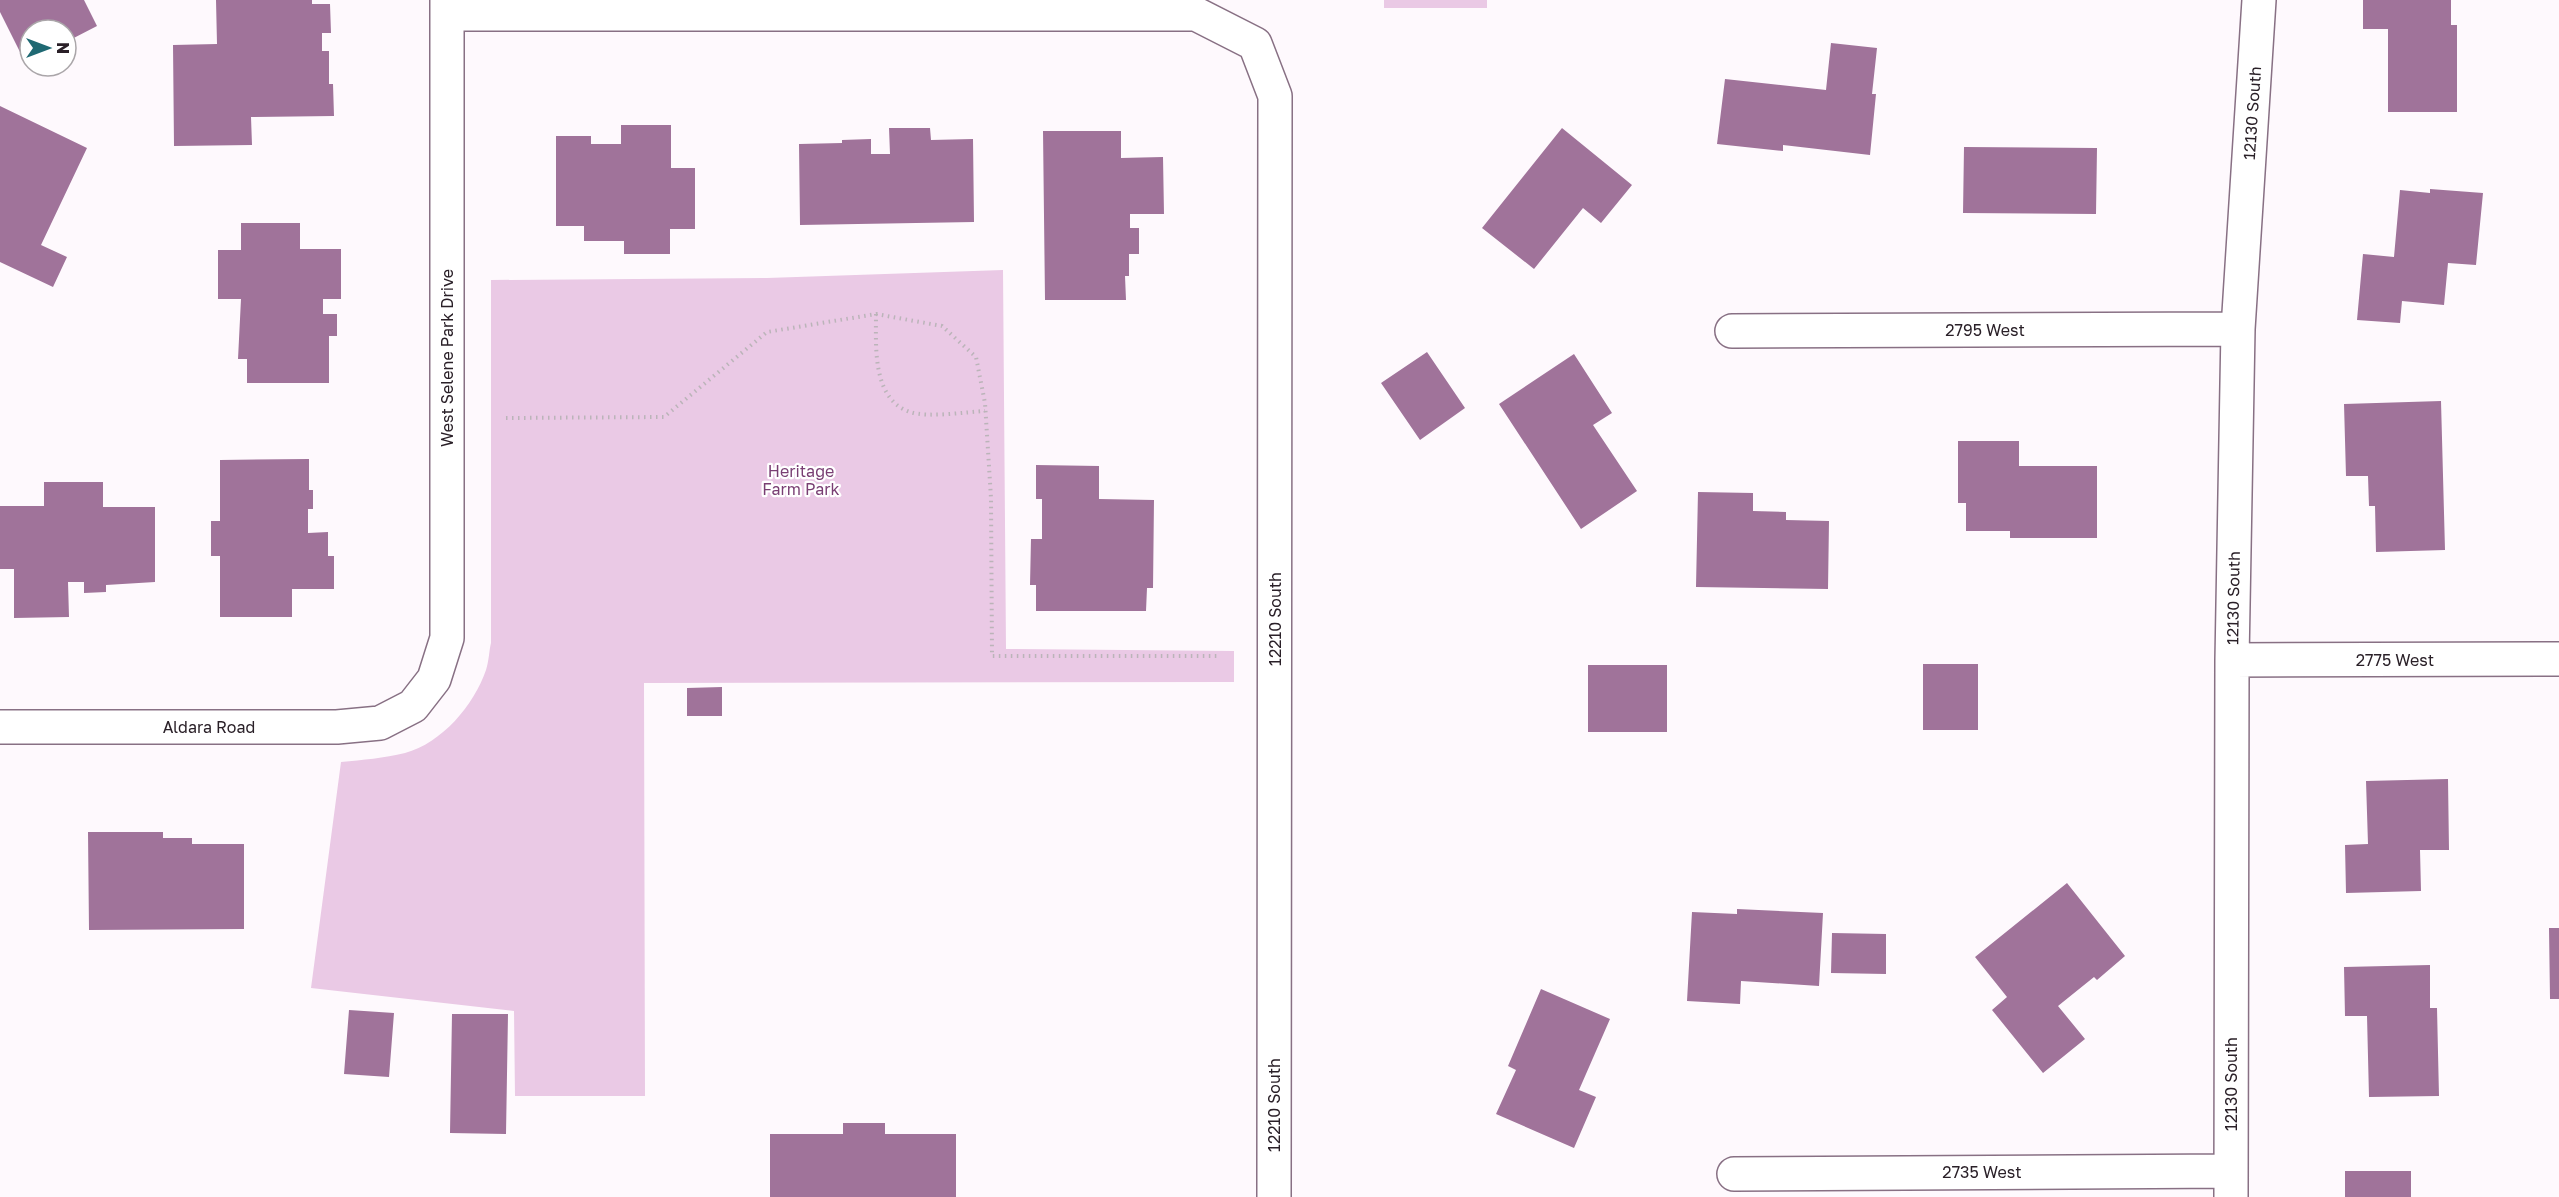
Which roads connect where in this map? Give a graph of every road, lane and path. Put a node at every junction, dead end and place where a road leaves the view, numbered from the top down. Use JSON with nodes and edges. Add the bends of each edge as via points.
{"nodes":[{"id":1,"x":2259,"y":0,"type":"edge"},
{"id":2,"x":447,"y":7,"type":"edge"},
{"id":3,"x":876,"y":314,"type":"junction"},
{"id":4,"x":2238,"y":329,"type":"junction"},
{"id":5,"x":1732,"y":331,"type":"dead end"},
{"id":6,"x":985,"y":411,"type":"junction"},
{"id":7,"x":506,"y":418,"type":"dead end"},
{"id":8,"x":1219,"y":656,"type":"dead end"},
{"id":9,"x":2559,"y":658,"type":"edge"},
{"id":10,"x":2232,"y":660,"type":"junction"},
{"id":11,"x":413,"y":706,"type":"joint"},
{"id":12,"x":0,"y":727,"type":"edge"},
{"id":13,"x":1734,"y":1174,"type":"dead end"},
{"id":14,"x":2231,"y":1184,"type":"edge"},
{"id":15,"x":1274,"y":1197,"type":"edge"}],
"edges":[{"from":1,"to":4,"type":"street","name":"12130 South"},
{"from":2,"to":11,"type":"street","name":"West Selene Park Drive","via":[[447,638],[435,679]]},
{"from":2,"to":15,"type":"street","name":"12210 South","via":[[1196,14],[1255,44],[1275,96]]},
{"from":3,"to":6,"type":"path","via":[[942,326],[976,357]]},
{"from":3,"to":6,"type":"path","via":[[881,381],[893,403],[912,413]]},
{"from":3,"to":7,"type":"path","via":[[767,332],[664,417]]},
{"from":4,"to":5,"type":"street","name":"2795 West"},
{"from":4,"to":10,"type":"street","name":"12130 South"},
{"from":6,"to":8,"type":"path","via":[[991,498],[992,656]]},
{"from":9,"to":10,"type":"street","name":"2775 West"},
{"from":10,"to":14,"type":"street","name":"12130 South"},
{"from":11,"to":12,"type":"street","name":"Aldara Road","via":[[380,723],[337,727]]},
{"from":13,"to":14,"type":"street","name":"2735 West"}]}
